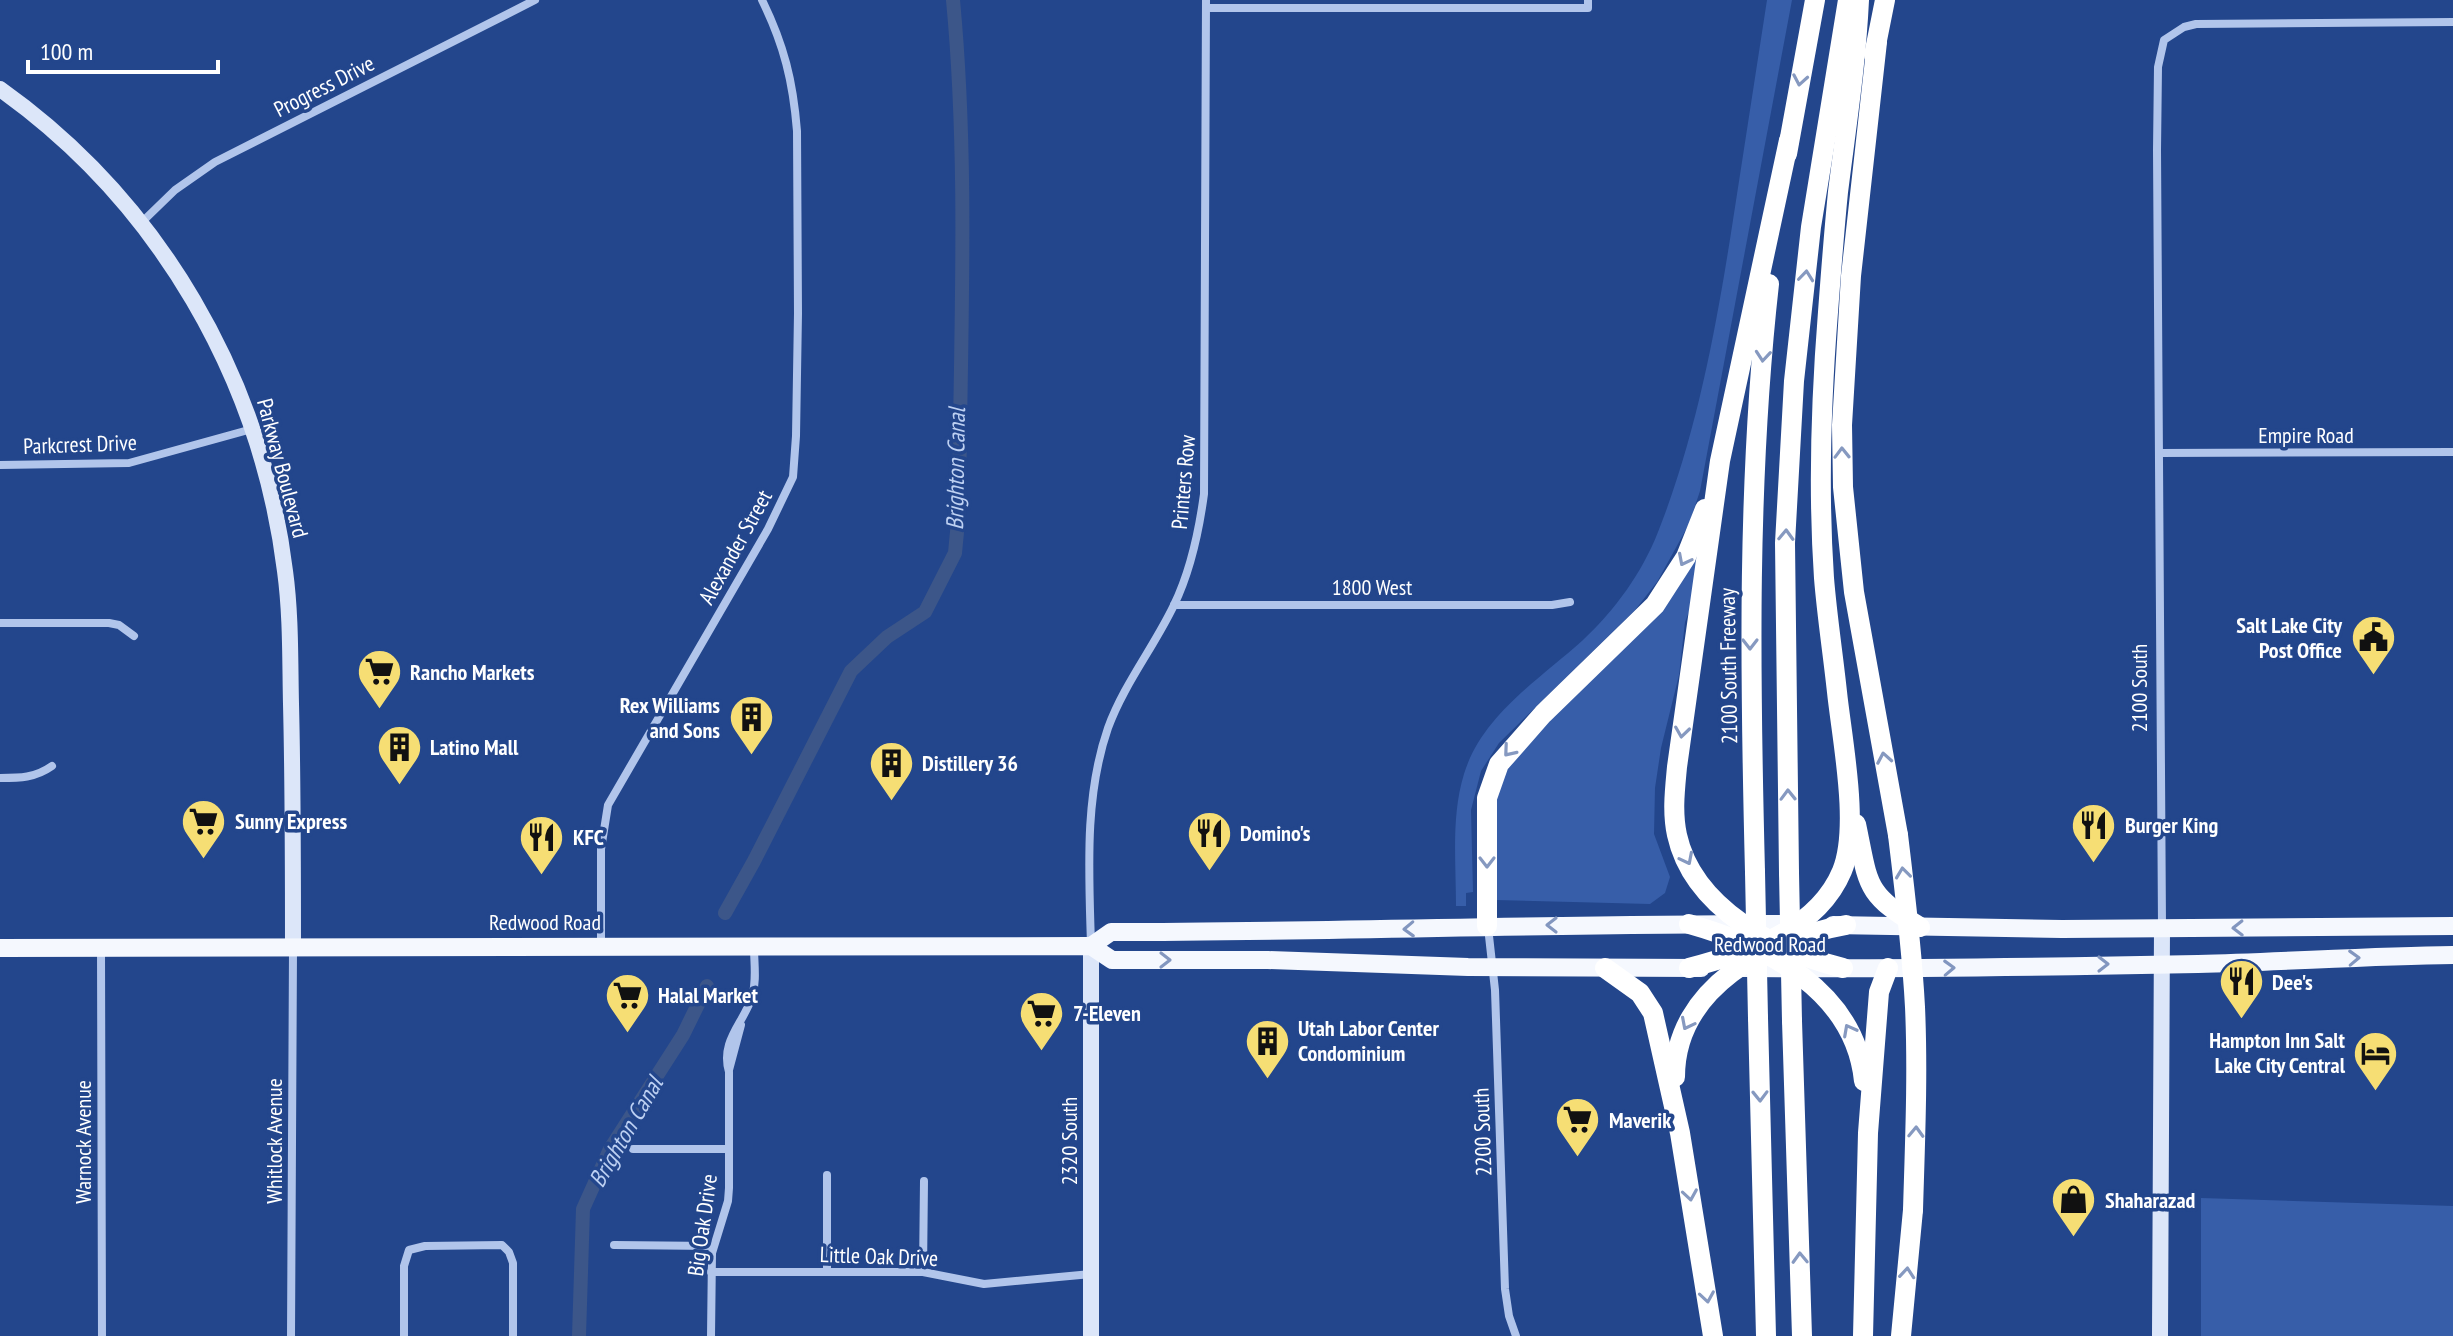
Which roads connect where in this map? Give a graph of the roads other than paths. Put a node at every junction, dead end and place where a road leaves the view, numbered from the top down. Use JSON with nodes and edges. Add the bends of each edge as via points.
{"nodes":[{"id":1,"x":535,"y":0,"type":"edge"},
{"id":2,"x":762,"y":0,"type":"edge"},
{"id":3,"x":1848,"y":0,"type":"edge"},
{"id":4,"x":1859,"y":0,"type":"edge"},
{"id":5,"x":1885,"y":0,"type":"edge"},
{"id":6,"x":1206,"y":4,"type":"edge"},
{"id":7,"x":1588,"y":4,"type":"edge"},
{"id":8,"x":1812,"y":7,"type":"edge"},
{"id":9,"x":2453,"y":22,"type":"edge"},
{"id":10,"x":1877,"y":42,"type":"junction"},
{"id":11,"x":0,"y":89,"type":"edge"},
{"id":12,"x":1789,"y":140,"type":"junction"},
{"id":13,"x":142,"y":222,"type":"junction"},
{"id":14,"x":1828,"y":315,"type":"junction"},
{"id":15,"x":253,"y":428,"type":"junction"},
{"id":16,"x":2453,"y":452,"type":"edge"},
{"id":17,"x":2159,"y":453,"type":"junction"},
{"id":18,"x":1720,"y":461,"type":"junction"},
{"id":19,"x":0,"y":465,"type":"edge"},
{"id":20,"x":1570,"y":602,"type":"dead end"},
{"id":21,"x":1174,"y":605,"type":"junction"},
{"id":22,"x":0,"y":623,"type":"edge"},
{"id":23,"x":134,"y":636,"type":"dead end"},
{"id":24,"x":52,"y":766,"type":"dead end"},
{"id":25,"x":1847,"y":777,"type":"junction"},
{"id":26,"x":0,"y":778,"type":"edge"},
{"id":27,"x":1689,"y":924,"type":"junction"},
{"id":28,"x":1745,"y":924,"type":"junction"},
{"id":29,"x":1798,"y":924,"type":"junction"},
{"id":30,"x":1846,"y":925,"type":"junction"},
{"id":31,"x":1487,"y":926,"type":"junction"},
{"id":32,"x":2453,"y":926,"type":"edge"},
{"id":33,"x":1920,"y":927,"type":"junction"},
{"id":34,"x":2162,"y":928,"type":"junction"},
{"id":35,"x":601,"y":946,"type":"junction"},
{"id":36,"x":754,"y":946,"type":"junction"},
{"id":37,"x":1091,"y":946,"type":"junction"},
{"id":38,"x":1766,"y":946,"type":"junction"},
{"id":39,"x":101,"y":947,"type":"junction"},
{"id":40,"x":293,"y":947,"type":"junction"},
{"id":41,"x":0,"y":948,"type":"edge"},
{"id":42,"x":2453,"y":955,"type":"edge"},
{"id":43,"x":2162,"y":964,"type":"junction"},
{"id":44,"x":1493,"y":968,"type":"junction"},
{"id":45,"x":1605,"y":968,"type":"junction"},
{"id":46,"x":1689,"y":968,"type":"junction"},
{"id":47,"x":1740,"y":968,"type":"junction"},
{"id":48,"x":1792,"y":968,"type":"junction"},
{"id":49,"x":1843,"y":968,"type":"junction"},
{"id":50,"x":1888,"y":968,"type":"junction"},
{"id":51,"x":1680,"y":1133,"type":"junction"},
{"id":52,"x":1868,"y":1133,"type":"junction"},
{"id":53,"x":633,"y":1149,"type":"dead end"},
{"id":54,"x":729,"y":1149,"type":"junction"},
{"id":55,"x":827,"y":1175,"type":"dead end"},
{"id":56,"x":924,"y":1181,"type":"dead end"},
{"id":57,"x":614,"y":1245,"type":"dead end"},
{"id":58,"x":713,"y":1246,"type":"junction"},
{"id":59,"x":827,"y":1271,"type":"junction"},
{"id":60,"x":711,"y":1272,"type":"junction"},
{"id":61,"x":923,"y":1272,"type":"junction"},
{"id":62,"x":1091,"y":1274,"type":"junction"},
{"id":63,"x":102,"y":1336,"type":"edge"},
{"id":64,"x":291,"y":1336,"type":"edge"},
{"id":65,"x":404,"y":1336,"type":"edge"},
{"id":66,"x":513,"y":1336,"type":"edge"},
{"id":67,"x":711,"y":1336,"type":"edge"},
{"id":68,"x":1091,"y":1336,"type":"edge"},
{"id":69,"x":1516,"y":1336,"type":"edge"},
{"id":70,"x":1713,"y":1336,"type":"edge"},
{"id":71,"x":1766,"y":1336,"type":"edge"},
{"id":72,"x":1802,"y":1336,"type":"edge"},
{"id":73,"x":1863,"y":1336,"type":"edge"},
{"id":74,"x":1901,"y":1336,"type":"edge"},
{"id":75,"x":2160,"y":1336,"type":"edge"}],
"edges":[{"from":1,"to":13,"type":"street","name":"Progress Drive","via":[[215,162]]},
{"from":2,"to":35,"type":"street","name":"Alexander Street","via":[[780,37],[797,131],[793,477],[608,805],[601,849]]},
{"from":72,"to":3,"type":"highway","one_way":true,"bridge":true,"via":[[1785,543],[1794,381],[1811,227]]},
{"from":4,"to":14,"type":"highway"},
{"from":5,"to":10,"type":"highway"},
{"from":6,"to":7,"type":"street"},
{"from":6,"to":21,"type":"street","name":"Printers Row","via":[[1205,478],[1198,534]]},
{"from":8,"to":12,"type":"highway","name":"2100 South Freeway","one_way":true},
{"from":9,"to":17,"type":"street","name":"2100 South","via":[[2196,24],[2164,40],[2157,78]]},
{"from":10,"to":14,"type":"highway"},
{"from":74,"to":10,"type":"highway","one_way":true,"bridge":true,"via":[[1913,1210],[1916,1052],[1909,924],[1848,549],[1843,487],[1851,276]]},
{"from":11,"to":13,"type":"street","name":"Parkway Boulevard","via":[[79,155]]},
{"from":12,"to":18,"type":"highway"},
{"from":12,"to":71,"type":"highway","name":"2100 South Freeway","one_way":true,"bridge":true,"via":[[1767,303],[1754,468],[1750,666]]},
{"from":13,"to":15,"type":"street","name":"Parkway Boulevard","via":[[203,315]]},
{"from":14,"to":25,"type":"highway","via":[[1822,541]]},
{"from":15,"to":19,"type":"street","name":"Parkcrest Drive","via":[[129,463]]},
{"from":15,"to":40,"type":"street","name":"Parkway Boulevard","via":[[276,516],[288,599]]},
{"from":16,"to":17,"type":"street","name":"Empire Road"},
{"from":17,"to":34,"type":"street","name":"2100 South"},
{"from":18,"to":28,"type":"highway","one_way":true,"via":[[1674,812],[1690,867],[1715,900]]},
{"from":18,"to":31,"type":"highway","one_way":true,"via":[[1686,557],[1655,605],[1499,764],[1487,798]]},
{"from":20,"to":21,"type":"street","name":"1800 West"},
{"from":21,"to":37,"type":"street","name":"Printers Row","via":[[1116,709],[1097,769],[1090,857]]},
{"from":22,"to":23,"type":"street","via":[[109,623]]},
{"from":24,"to":26,"type":"street","via":[[27,778]]},
{"from":25,"to":29,"type":"highway","via":[[1849,840],[1844,863],[1829,892]]},
{"from":25,"to":33,"type":"highway","via":[[1872,890]]},
{"from":27,"to":28,"type":"main road","name":"Redwood Road"},
{"from":27,"to":31,"type":"main road","name":"Redwood Road","one_way":true},
{"from":27,"to":38,"type":"highway"},
{"from":28,"to":29,"type":"main road","name":"Redwood Road"},
{"from":28,"to":38,"type":"highway"},
{"from":29,"to":30,"type":"main road","name":"Redwood Road"},
{"from":29,"to":38,"type":"highway"},
{"from":30,"to":33,"type":"main road","name":"Redwood Road"},
{"from":30,"to":38,"type":"highway"},
{"from":31,"to":37,"type":"main road","name":"Redwood Road","one_way":true,"via":[[1111,932]]},
{"from":31,"to":44,"type":"street","name":"2200 South"},
{"from":32,"to":34,"type":"main road","name":"Redwood Road","one_way":true},
{"from":33,"to":34,"type":"main road","name":"Redwood Road"},
{"from":34,"to":43,"type":"street","name":"2100 South"},
{"from":35,"to":36,"type":"main road","name":"Redwood Road"},
{"from":35,"to":40,"type":"main road","name":"Redwood Road"},
{"from":36,"to":37,"type":"main road","name":"Redwood Road"},
{"from":36,"to":54,"type":"street","name":"Big Oak Drive","via":[[753,992],[729,1072]]},
{"from":37,"to":44,"type":"main road","name":"Redwood Road","one_way":true,"via":[[1112,960]]},
{"from":37,"to":62,"type":"street","name":"2320 South"},
{"from":38,"to":46,"type":"highway"},
{"from":38,"to":47,"type":"highway"},
{"from":38,"to":48,"type":"highway"},
{"from":38,"to":49,"type":"highway"},
{"from":39,"to":40,"type":"main road","name":"Redwood Road"},
{"from":39,"to":41,"type":"main road","name":"Redwood Road"},
{"from":39,"to":63,"type":"street","name":"Warnock Avenue"},
{"from":40,"to":64,"type":"street","name":"Whitlock Avenue"},
{"from":43,"to":42,"type":"main road","name":"Redwood Road","one_way":true},
{"from":50,"to":43,"type":"main road","name":"Redwood Road","one_way":true},
{"from":43,"to":75,"type":"street","name":"2100 South"},
{"from":44,"to":45,"type":"main road","name":"Redwood Road"},
{"from":44,"to":69,"type":"street","name":"2200 South","via":[[1504,1276]]},
{"from":45,"to":46,"type":"main road","name":"Redwood Road"},
{"from":45,"to":51,"type":"highway","via":[[1640,993],[1653,1013]]},
{"from":46,"to":47,"type":"main road","name":"Redwood Road"},
{"from":47,"to":48,"type":"main road","name":"Redwood Road"},
{"from":47,"to":51,"type":"highway","one_way":true,"via":[[1706,995],[1682,1032],[1675,1062]]},
{"from":48,"to":49,"type":"main road","name":"Redwood Road"},
{"from":52,"to":48,"type":"highway","one_way":true,"via":[[1864,1075],[1853,1037],[1832,1006]]},
{"from":49,"to":50,"type":"main road","name":"Redwood Road"},
{"from":50,"to":52,"type":"highway","via":[[1879,992]]},
{"from":51,"to":70,"type":"highway","one_way":true},
{"from":52,"to":73,"type":"highway"},
{"from":53,"to":54,"type":"street"},
{"from":54,"to":58,"type":"street","name":"Big Oak Drive","via":[[728,1201]]},
{"from":55,"to":59,"type":"street"},
{"from":56,"to":61,"type":"street"},
{"from":57,"to":58,"type":"street"},
{"from":58,"to":60,"type":"street","name":"Big Oak Drive"},
{"from":59,"to":60,"type":"street","name":"Little Oak Drive"},
{"from":59,"to":61,"type":"street","name":"Little Oak Drive"},
{"from":60,"to":67,"type":"street","name":"Big Oak Drive"},
{"from":61,"to":62,"type":"street","name":"Little Oak Drive","via":[[984,1284]]},
{"from":62,"to":68,"type":"street","name":"2320 South"},
{"from":65,"to":66,"type":"street","via":[[404,1266],[409,1250],[502,1245],[513,1263]]}]}
